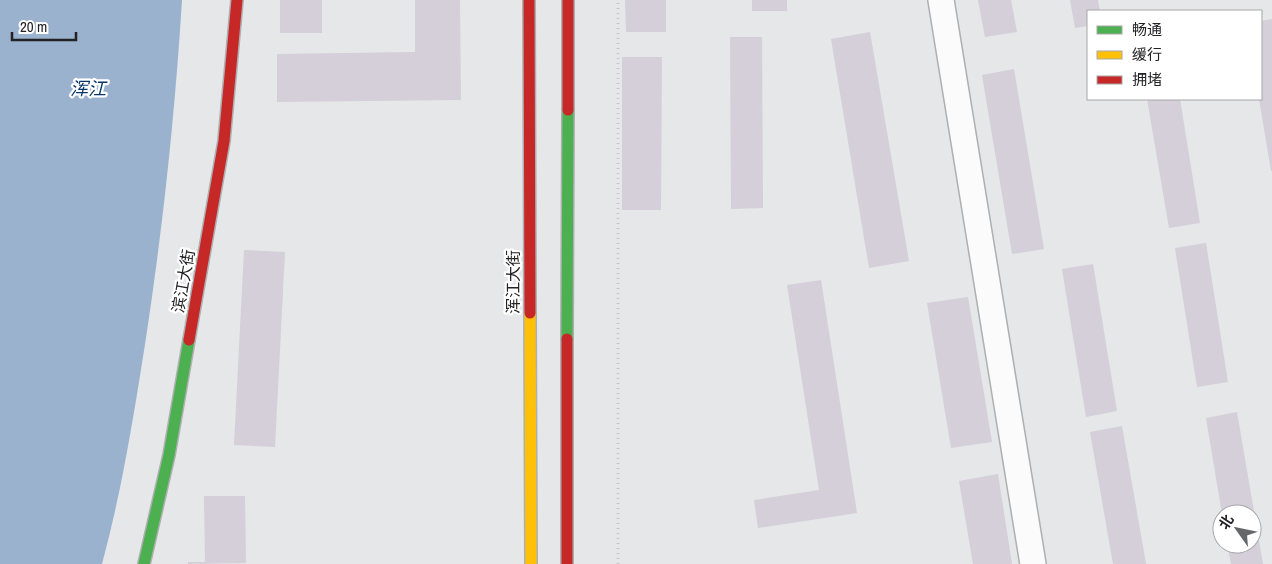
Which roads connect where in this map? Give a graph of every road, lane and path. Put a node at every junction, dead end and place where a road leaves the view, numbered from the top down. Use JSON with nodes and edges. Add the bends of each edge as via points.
{"nodes":[{"id":1,"x":237,"y":0,"type":"edge"},
{"id":2,"x":528,"y":0,"type":"edge"},
{"id":3,"x":568,"y":0,"type":"edge"},
{"id":4,"x":618,"y":0,"type":"edge"},
{"id":5,"x":941,"y":0,"type":"edge"},
{"id":6,"x":144,"y":564,"type":"edge"},
{"id":7,"x":530,"y":564,"type":"edge"},
{"id":8,"x":567,"y":564,"type":"edge"},
{"id":9,"x":618,"y":564,"type":"edge"},
{"id":10,"x":1033,"y":564,"type":"edge"}],
"edges":[{"from":1,"to":6,"type":"main road","name":"滨江大街","via":[[224,142],[169,455]]},
{"from":2,"to":7,"type":"main road","name":"浑江大街"},
{"from":3,"to":8,"type":"main road"},
{"from":4,"to":9,"type":"path"},
{"from":5,"to":10,"type":"street"}]}
